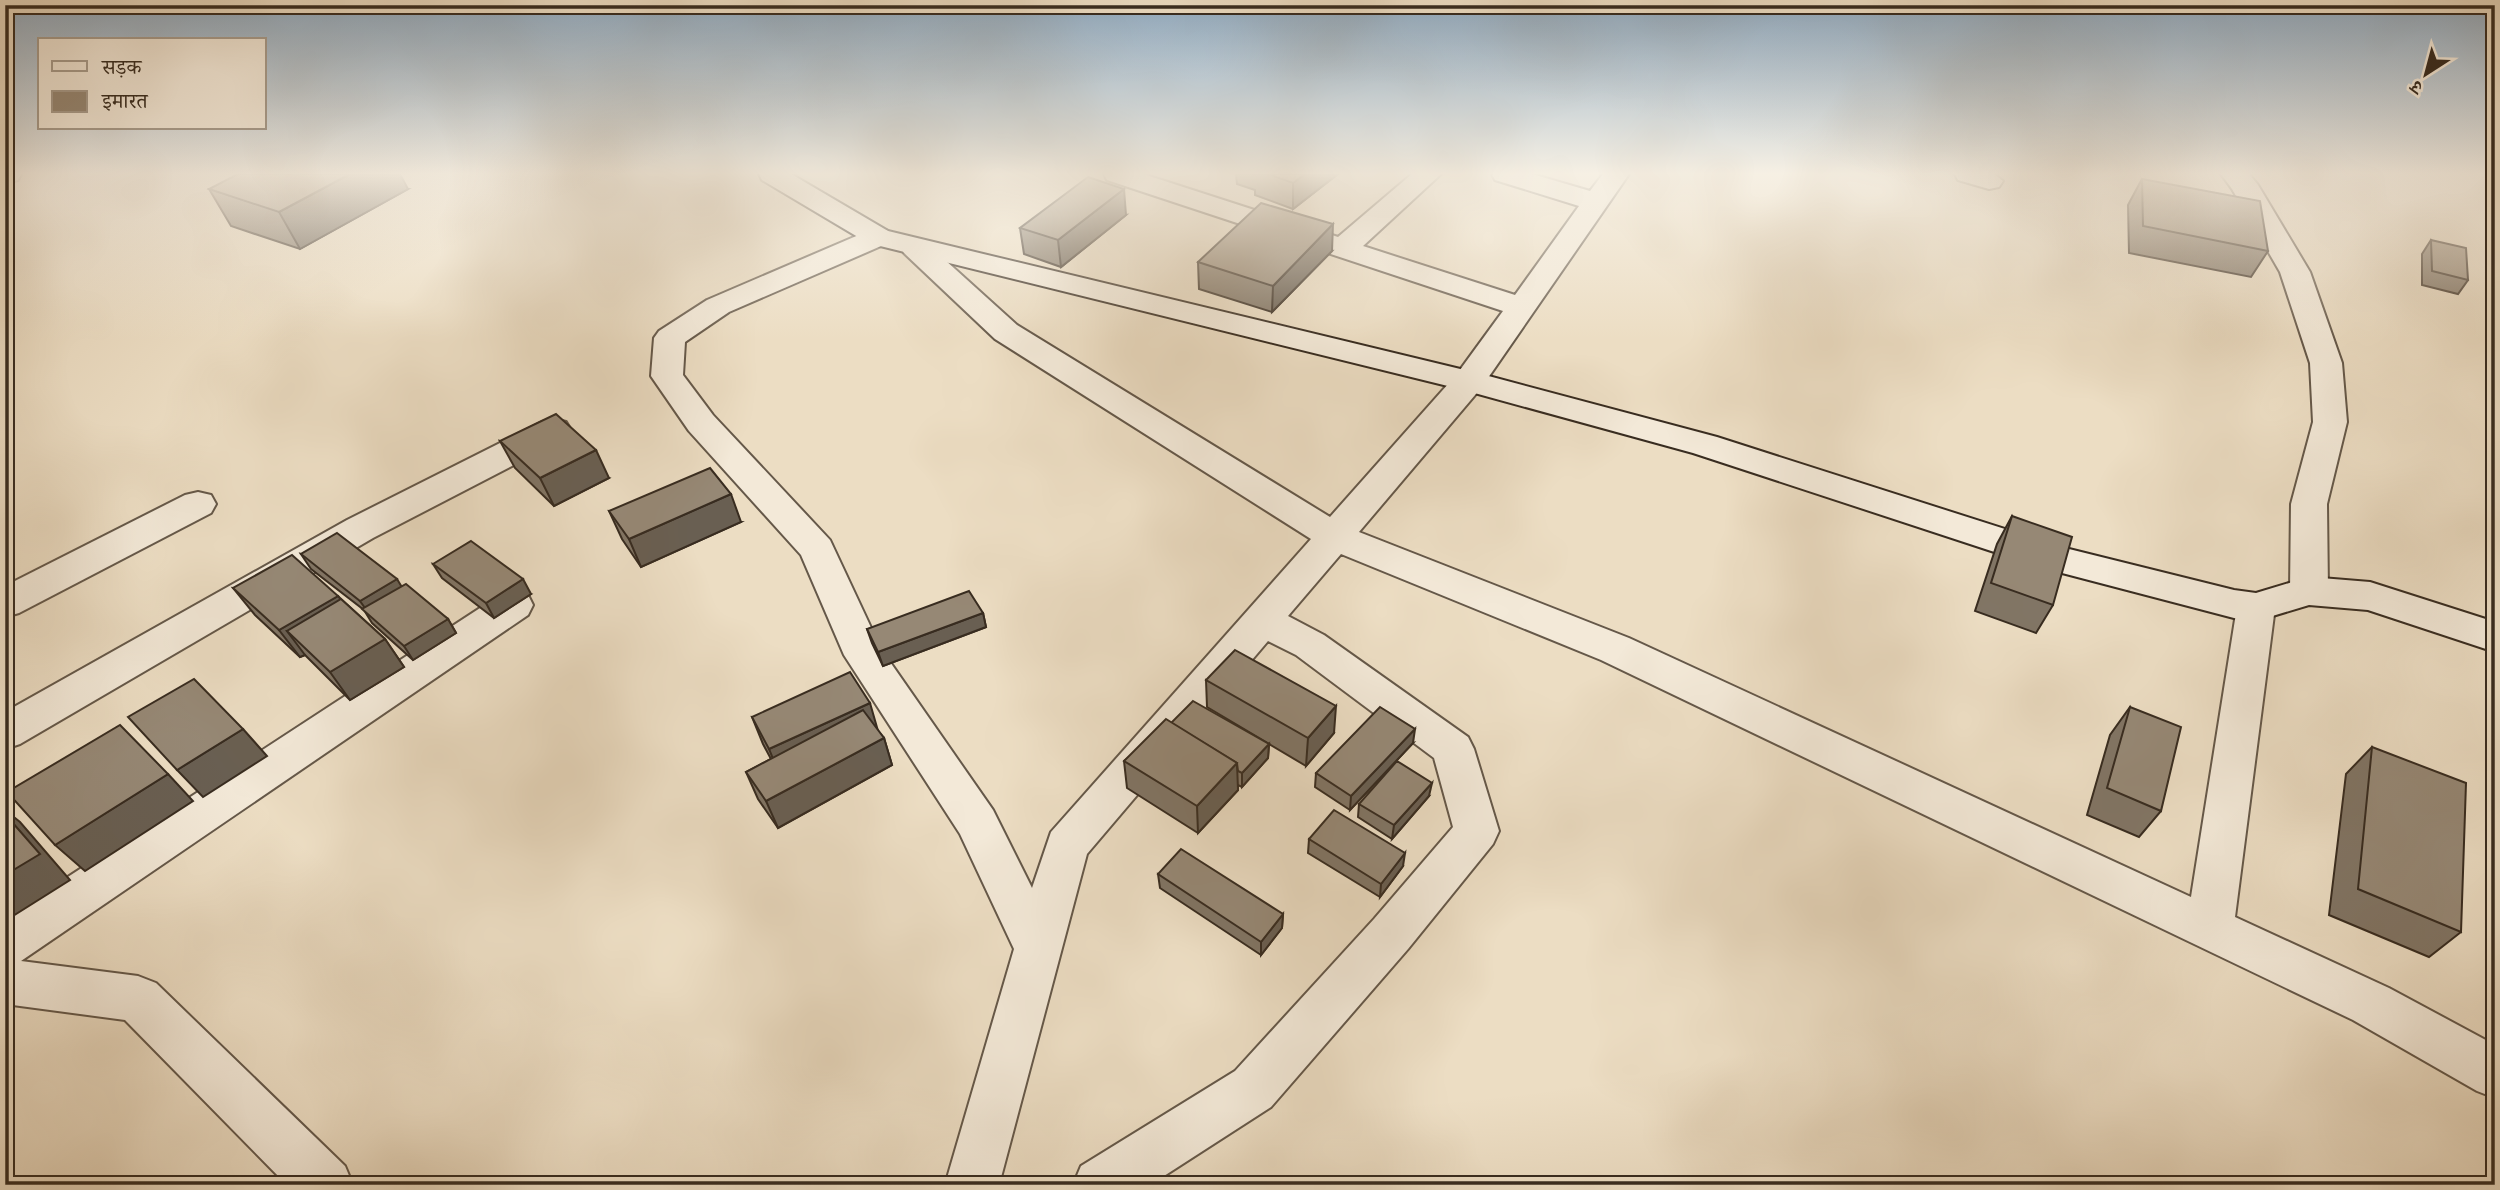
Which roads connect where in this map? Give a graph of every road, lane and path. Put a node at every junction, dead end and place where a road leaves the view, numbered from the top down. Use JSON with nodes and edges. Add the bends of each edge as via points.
{"nodes":[{"id":1,"x":873,"y":230,"type":"edge"},
{"id":2,"x":1287,"y":230,"type":"edge"},
{"id":3,"x":1364,"y":230,"type":"edge"},
{"id":4,"x":1575,"y":230,"type":"edge"},
{"id":5,"x":2271,"y":230,"type":"edge"},
{"id":6,"x":896,"y":242,"type":"junction"},
{"id":7,"x":1343,"y":248,"type":"junction"},
{"id":8,"x":1520,"y":307,"type":"junction"},
{"id":9,"x":1469,"y":381,"type":"junction"},
{"id":10,"x":554,"y":430,"type":"edge"},
{"id":11,"x":198,"y":504,"type":"dead end"},
{"id":12,"x":1335,"y":537,"type":"junction"},
{"id":13,"x":2309,"y":591,"type":"junction"},
{"id":14,"x":5,"y":603,"type":"edge"},
{"id":15,"x":514,"y":605,"type":"dead end"},
{"id":16,"x":2256,"y":607,"type":"junction"},
{"id":17,"x":1262,"y":620,"type":"junction"},
{"id":18,"x":2495,"y":637,"type":"edge"},
{"id":19,"x":5,"y":732,"type":"edge"},
{"id":20,"x":2210,"y":928,"type":"junction"},
{"id":21,"x":5,"y":945,"type":"edge"},
{"id":22,"x":1038,"y":949,"type":"junction"},
{"id":23,"x":5,"y":981,"type":"edge"},
{"id":24,"x":2495,"y":1073,"type":"edge"},
{"id":25,"x":326,"y":1185,"type":"edge"},
{"id":26,"x":972,"y":1185,"type":"edge"},
{"id":27,"x":1100,"y":1185,"type":"edge"}],
"edges":[{"from":1,"to":6,"type":"street"},
{"from":2,"to":7,"type":"street"},
{"from":3,"to":7,"type":"street"},
{"from":4,"to":8,"type":"street"},
{"from":5,"to":13,"type":"street","via":[[2295,272],[2326,363],[2330,422],[2309,504]]},
{"from":6,"to":9,"type":"street"},
{"from":6,"to":12,"type":"street","via":[[1006,332]]},
{"from":6,"to":22,"type":"street","via":[[709,313],[670,338],[667,376],[701,424],[817,549],[864,655],[977,823]]},
{"from":7,"to":8,"type":"street"},
{"from":8,"to":9,"type":"street"},
{"from":9,"to":12,"type":"street"},
{"from":9,"to":16,"type":"street","via":[[1705,444],[2056,558]]},
{"from":10,"to":19,"type":"street","via":[[360,528]]},
{"from":11,"to":14,"type":"street"},
{"from":12,"to":17,"type":"street"},
{"from":12,"to":20,"type":"street","via":[[1615,649]]},
{"from":13,"to":16,"type":"street"},
{"from":13,"to":18,"type":"street","via":[[2370,596]]},
{"from":15,"to":21,"type":"street"},
{"from":16,"to":20,"type":"street"},
{"from":17,"to":22,"type":"street","via":[[1067,846]]},
{"from":17,"to":27,"type":"street","via":[[1310,645],[1453,749],[1477,831],[1253,1089]]},
{"from":20,"to":24,"type":"street","via":[[2371,1004]]},
{"from":22,"to":26,"type":"street"},
{"from":23,"to":25,"type":"street","via":[[138,999]]}]}
